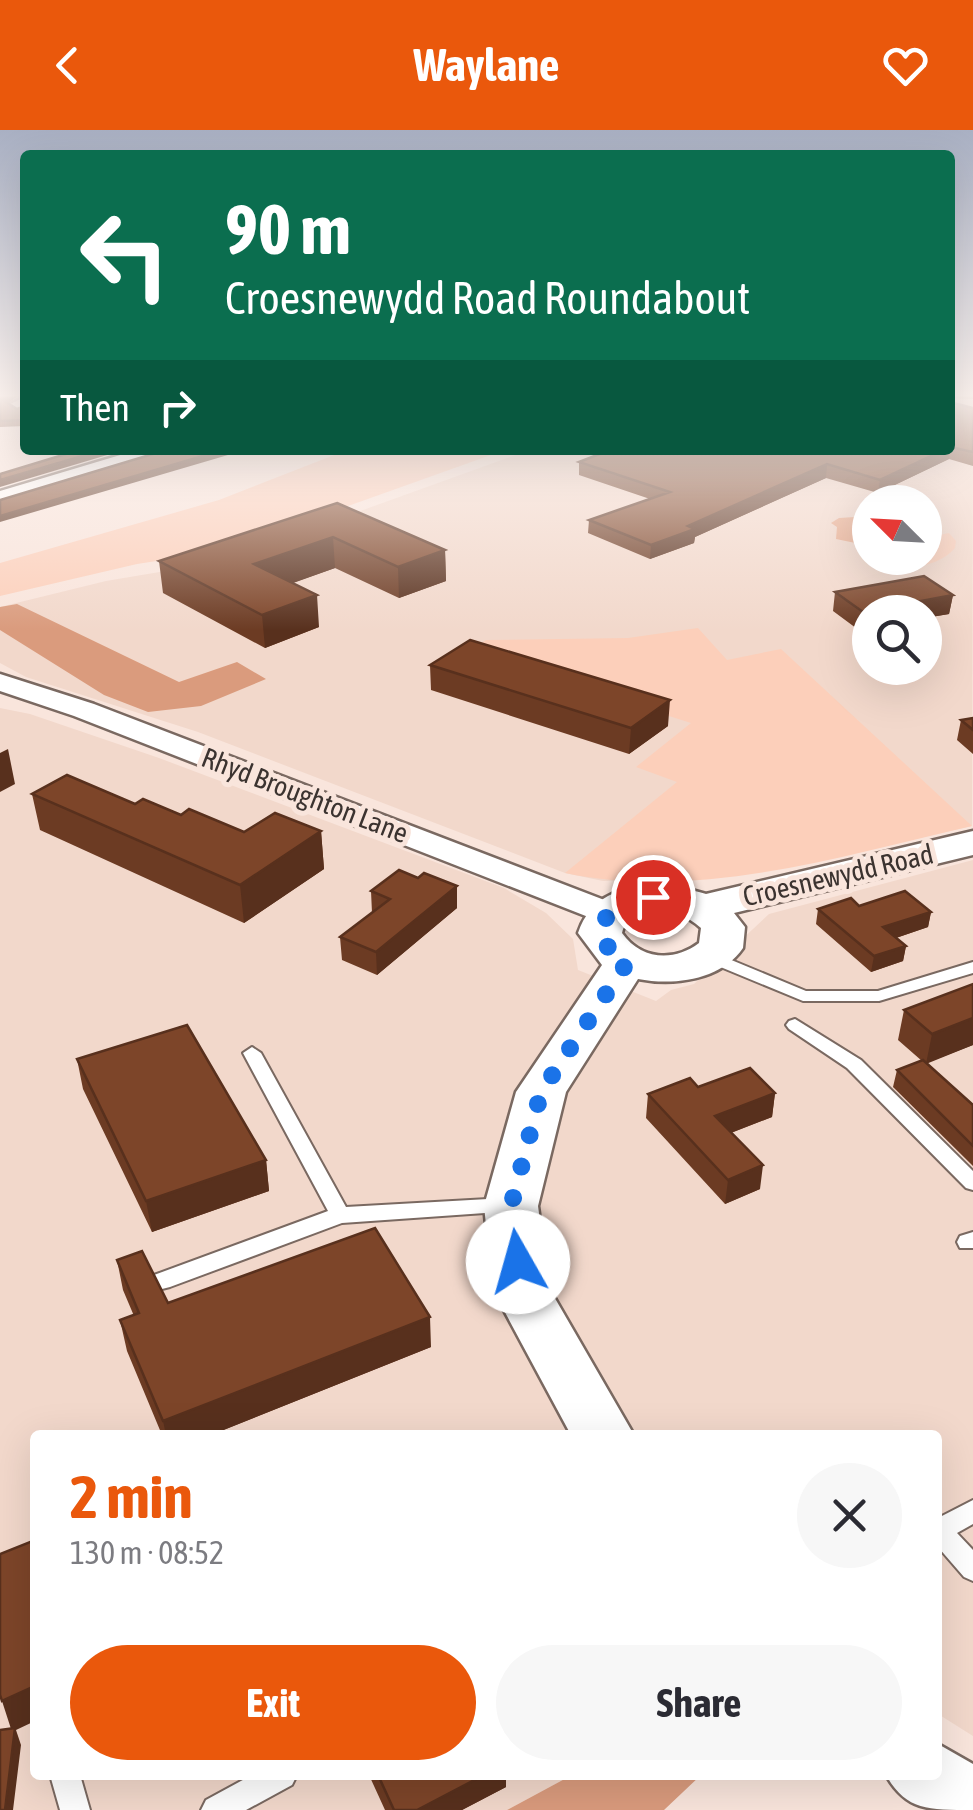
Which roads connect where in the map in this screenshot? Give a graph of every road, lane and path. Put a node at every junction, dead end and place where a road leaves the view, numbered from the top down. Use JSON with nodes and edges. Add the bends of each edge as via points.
{"nodes":[{"id":1,"x":81,"y":473,"type":"edge"},
{"id":2,"x":0,"y":498,"type":"edge"},
{"id":3,"x":0,"y":682,"type":"edge"},
{"id":4,"x":973,"y":843,"type":"edge"},
{"id":5,"x":704,"y":908,"type":"junction"},
{"id":6,"x":608,"y":912,"type":"junction"},
{"id":7,"x":712,"y":957,"type":"junction"},
{"id":8,"x":628,"y":961,"type":"junction"},
{"id":9,"x":973,"y":967,"type":"edge"},
{"id":10,"x":795,"y":1025,"type":"dead end"},
{"id":11,"x":252,"y":1053,"type":"dead end"},
{"id":12,"x":973,"y":1183,"type":"edge"},
{"id":13,"x":511,"y":1206,"type":"junction"},
{"id":14,"x":340,"y":1215,"type":"junction"},
{"id":15,"x":162,"y":1280,"type":"edge"},
{"id":16,"x":600,"y":1430,"type":"edge"},
{"id":17,"x":973,"y":1511,"type":"edge"},
{"id":18,"x":942,"y":1528,"type":"edge"},
{"id":19,"x":942,"y":1533,"type":"edge"},
{"id":20,"x":973,"y":1569,"type":"edge"},
{"id":21,"x":66,"y":1780,"type":"edge"},
{"id":22,"x":273,"y":1780,"type":"edge"},
{"id":23,"x":930,"y":1780,"type":"edge"},
{"id":24,"x":75,"y":1810,"type":"edge"},
{"id":25,"x":216,"y":1810,"type":"edge"},
{"id":26,"x":973,"y":1810,"type":"edge"}],
"edges":[{"from":1,"to":2,"type":"street"},
{"from":3,"to":6,"type":"street","name":"Rhyd Broughton Lane"},
{"from":4,"to":5,"type":"street","name":"Croesnewydd Road"},
{"from":5,"to":6,"type":"street","via":[[653,897]]},
{"from":5,"to":7,"type":"street","via":[[722,927],[721,948]]},
{"from":6,"to":8,"type":"street","via":[[600,933],[604,944]]},
{"from":7,"to":8,"type":"street","via":[[664,969]]},
{"from":7,"to":9,"type":"lane","via":[[803,996],[879,996]]},
{"from":8,"to":13,"type":"street","via":[[541,1092]]},
{"from":10,"to":12,"type":"lane","via":[[854,1064]]},
{"from":11,"to":14,"type":"lane"},
{"from":13,"to":14,"type":"lane"},
{"from":13,"to":16,"type":"street","via":[[521,1290]]},
{"from":14,"to":15,"type":"lane"},
{"from":17,"to":18,"type":"lane"},
{"from":19,"to":20,"type":"lane"},
{"from":21,"to":24,"type":"lane"},
{"from":22,"to":25,"type":"lane"},
{"from":23,"to":26,"type":"street"}]}
